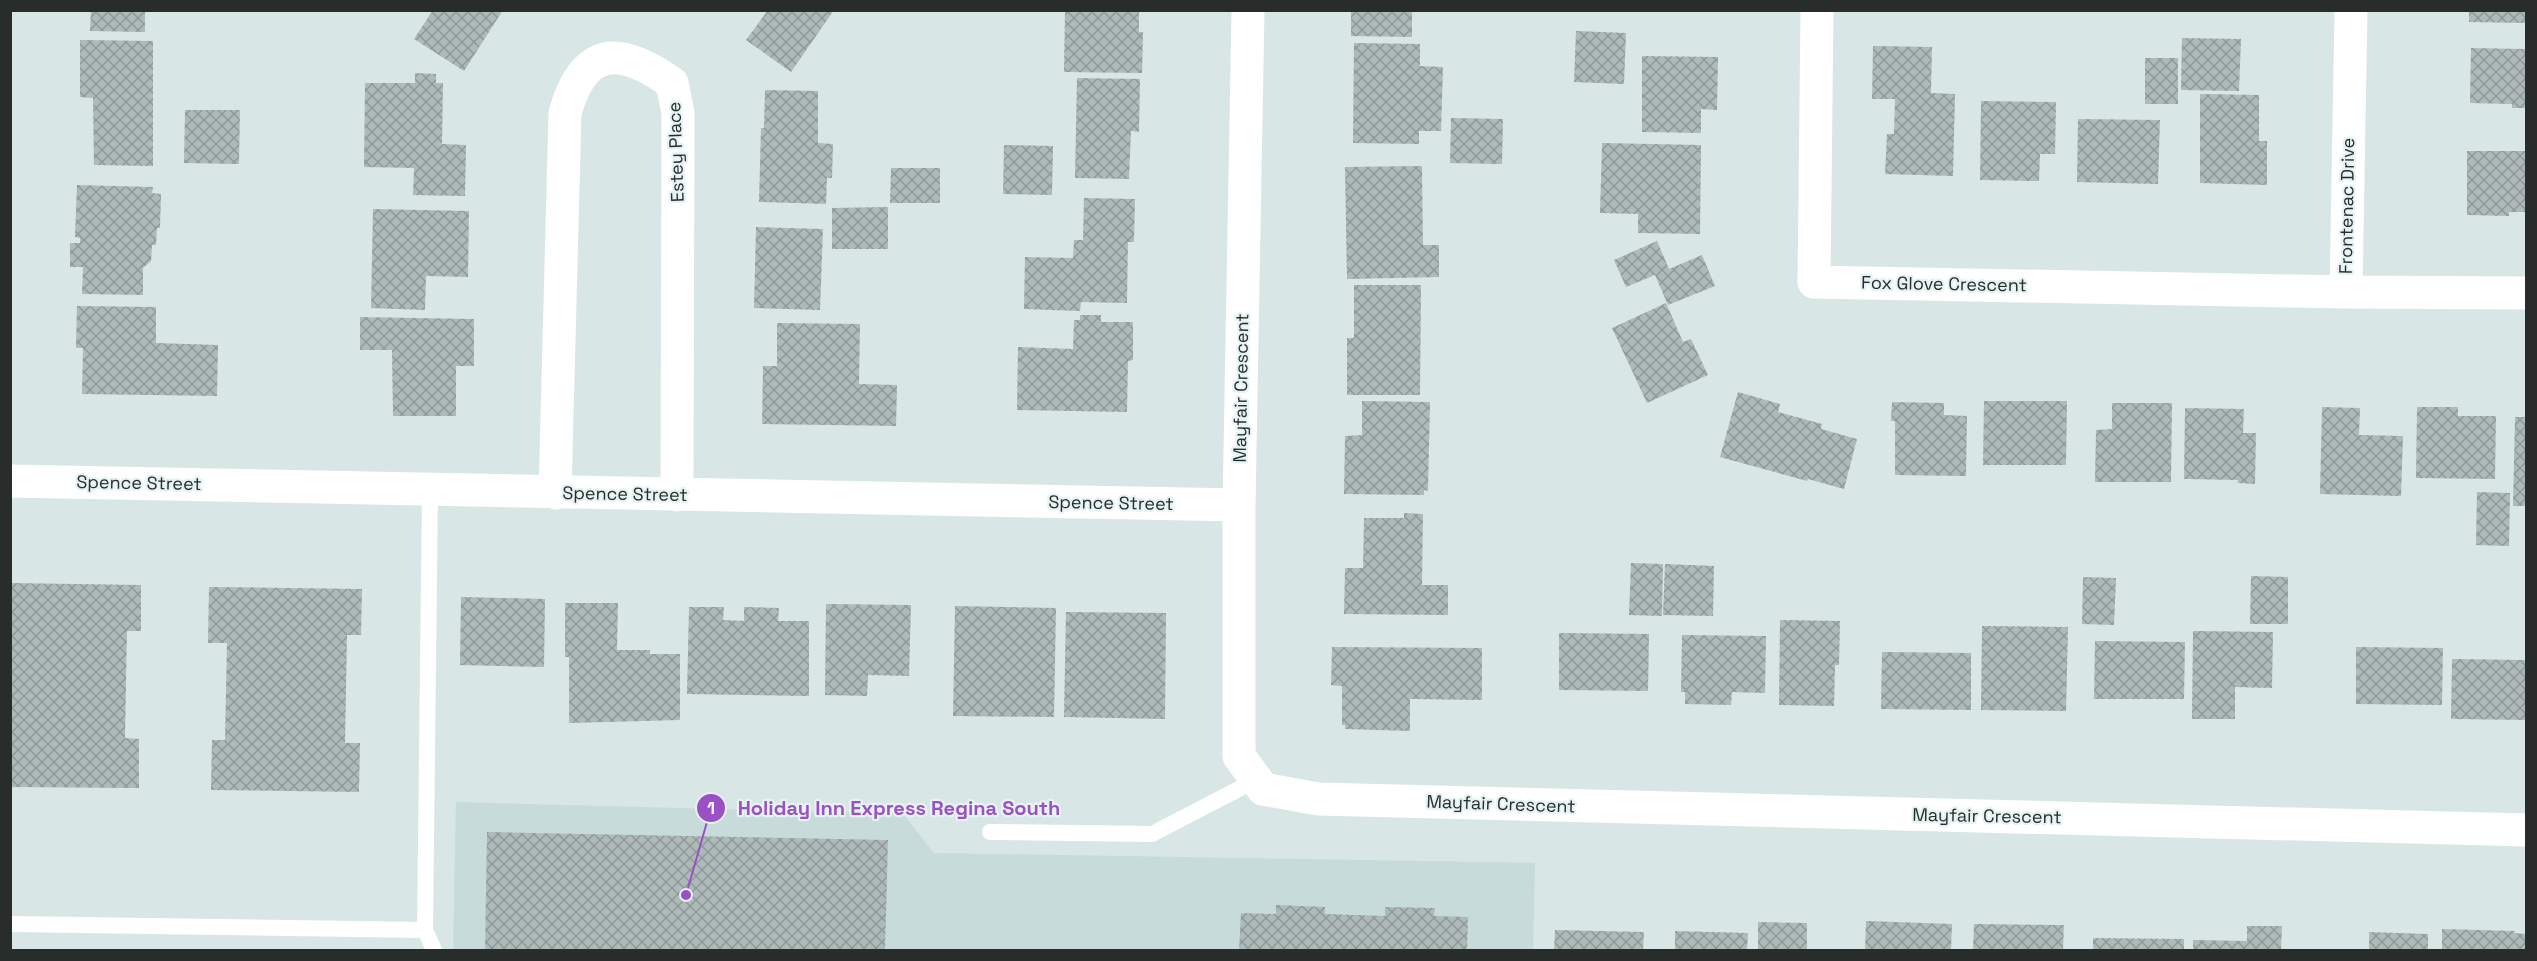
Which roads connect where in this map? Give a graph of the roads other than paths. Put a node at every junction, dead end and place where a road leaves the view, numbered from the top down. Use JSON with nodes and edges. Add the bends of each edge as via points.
{"nodes":[{"id":1,"x":1248,"y":10,"type":"edge"},
{"id":2,"x":1817,"y":10,"type":"edge"},
{"id":3,"x":2351,"y":10,"type":"edge"},
{"id":4,"x":2346,"y":292,"type":"junction"},
{"id":5,"x":2526,"y":293,"type":"edge"},
{"id":6,"x":10,"y":481,"type":"edge"},
{"id":7,"x":430,"y":490,"type":"junction"},
{"id":8,"x":555,"y":493,"type":"junction"},
{"id":9,"x":677,"y":495,"type":"junction"},
{"id":10,"x":1239,"y":505,"type":"junction"},
{"id":11,"x":1256,"y":780,"type":"junction"},
{"id":12,"x":2526,"y":830,"type":"edge"},
{"id":13,"x":990,"y":832,"type":"dead end"},
{"id":14,"x":10,"y":924,"type":"edge"},
{"id":15,"x":425,"y":930,"type":"junction"},
{"id":16,"x":434,"y":951,"type":"edge"}],
"edges":[{"from":1,"to":10,"type":"street","name":"Mayfair Crescent"},
{"from":2,"to":4,"type":"street","name":"Fox Glove Crescent","via":[[1814,282]]},
{"from":3,"to":4,"type":"street","name":"Frontenac Drive"},
{"from":4,"to":5,"type":"street","name":"Frontenac Drive"},
{"from":6,"to":7,"type":"street","name":"Spence Street"},
{"from":7,"to":8,"type":"street","name":"Spence Street"},
{"from":7,"to":15,"type":"lane"},
{"from":8,"to":9,"type":"street","name":"Spence Street"},
{"from":8,"to":9,"type":"street","name":"Estey Place","via":[[565,113],[572,89],[584,69],[603,58],[626,58],[653,69],[672,83],[678,113]]},
{"from":9,"to":10,"type":"street","name":"Spence Street"},
{"from":10,"to":11,"type":"street","name":"Mayfair Crescent","via":[[1239,756]]},
{"from":11,"to":12,"type":"street","name":"Mayfair Crescent","via":[[1263,789],[1318,799]]},
{"from":11,"to":13,"type":"lane","via":[[1152,834]]},
{"from":14,"to":15,"type":"lane"},
{"from":15,"to":16,"type":"lane"}]}
